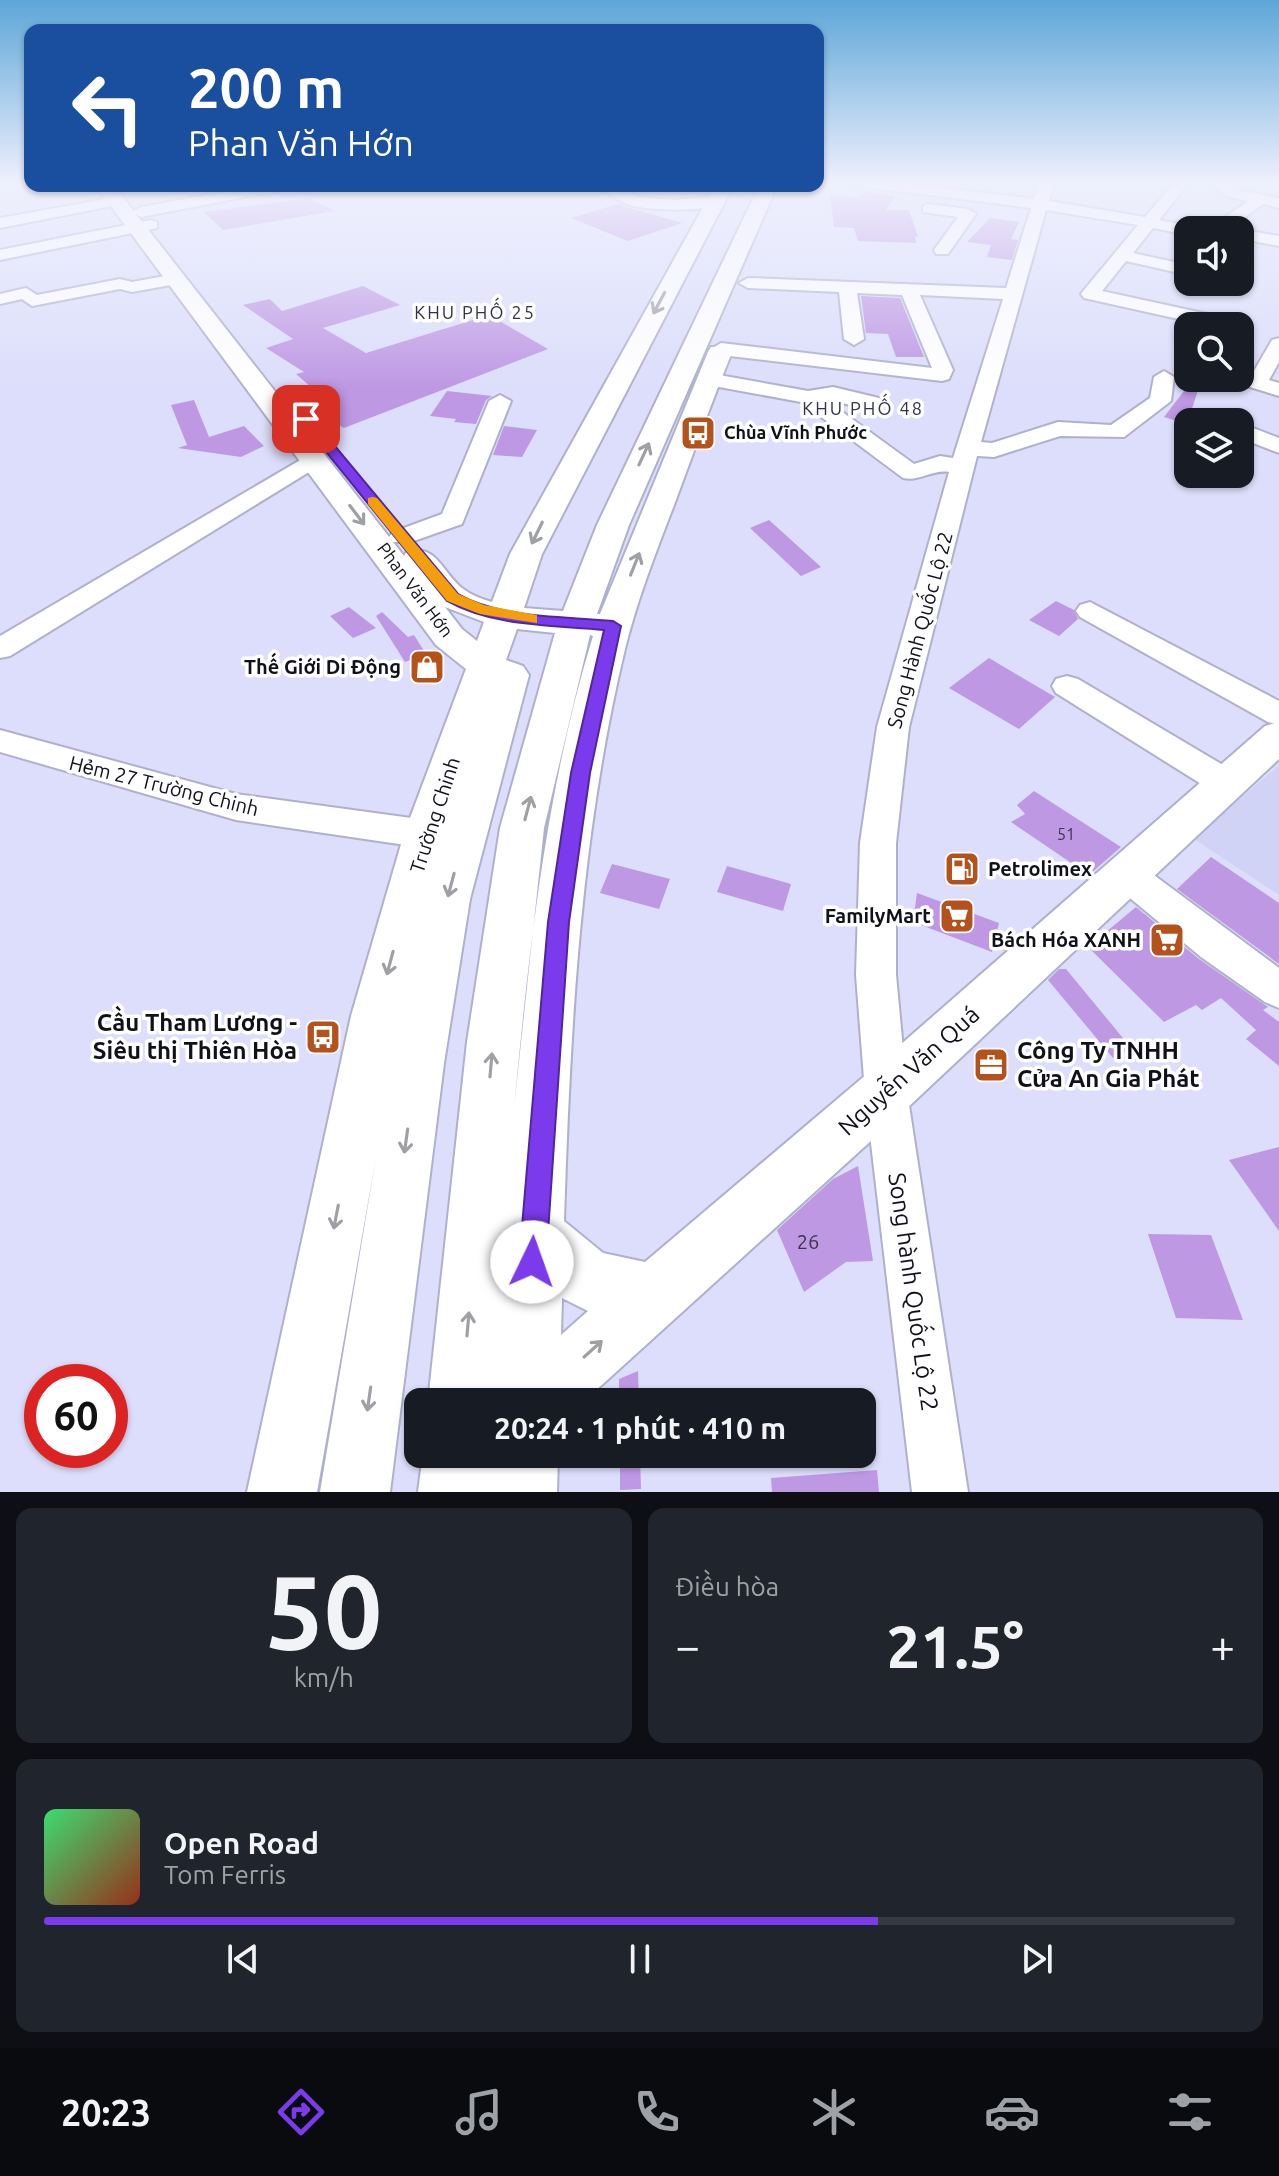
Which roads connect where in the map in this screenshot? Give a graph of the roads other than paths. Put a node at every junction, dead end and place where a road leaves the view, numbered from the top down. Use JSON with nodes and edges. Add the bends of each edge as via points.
{"nodes":[{"id":1,"x":158,"y":251,"type":"edge"},
{"id":2,"x":164,"y":251,"type":"edge"},
{"id":3,"x":688,"y":251,"type":"edge"},
{"id":4,"x":711,"y":251,"type":"edge"},
{"id":5,"x":738,"y":251,"type":"edge"},
{"id":6,"x":762,"y":251,"type":"edge"},
{"id":7,"x":1026,"y":251,"type":"edge"},
{"id":8,"x":1125,"y":251,"type":"edge"},
{"id":9,"x":1121,"y":255,"type":"junction"},
{"id":10,"x":176,"y":279,"type":"junction"},
{"id":11,"x":748,"y":283,"type":"junction"},
{"id":12,"x":1174,"y":285,"type":"edge"},
{"id":13,"x":847,"y":288,"type":"junction"},
{"id":14,"x":1174,"y":288,"type":"edge"},
{"id":15,"x":909,"y":289,"type":"junction"},
{"id":16,"x":1013,"y":294,"type":"junction"},
{"id":17,"x":1193,"y":296,"type":"edge"},
{"id":18,"x":0,"y":299,"type":"edge"},
{"id":19,"x":1258,"y":333,"type":"edge"},
{"id":20,"x":854,"y":339,"type":"dead end"},
{"id":21,"x":714,"y":364,"type":"junction"},
{"id":22,"x":1164,"y":377,"type":"dead end"},
{"id":23,"x":1279,"y":390,"type":"edge"},
{"id":24,"x":278,"y":397,"type":"junction"},
{"id":25,"x":808,"y":397,"type":"junction"},
{"id":26,"x":500,"y":401,"type":"dead end"},
{"id":27,"x":871,"y":403,"type":"dead end"},
{"id":28,"x":1254,"y":436,"type":"edge"},
{"id":29,"x":1279,"y":446,"type":"edge"},
{"id":30,"x":964,"y":457,"type":"junction"},
{"id":31,"x":314,"y":459,"type":"junction"},
{"id":32,"x":402,"y":537,"type":"junction"},
{"id":33,"x":1090,"y":611,"type":"dead end"},
{"id":34,"x":517,"y":617,"type":"junction"},
{"id":35,"x":594,"y":625,"type":"junction"},
{"id":36,"x":0,"y":649,"type":"edge"},
{"id":37,"x":538,"y":676,"type":"junction"},
{"id":38,"x":1067,"y":686,"type":"dead end"},
{"id":39,"x":1279,"y":714,"type":"edge"},
{"id":40,"x":1279,"y":736,"type":"edge"},
{"id":41,"x":0,"y":741,"type":"edge"},
{"id":42,"x":1226,"y":783,"type":"junction"},
{"id":43,"x":445,"y":836,"type":"junction"},
{"id":44,"x":1126,"y":874,"type":"junction"},
{"id":45,"x":1279,"y":990,"type":"edge"},
{"id":46,"x":886,"y":1092,"type":"junction"},
{"id":47,"x":533,"y":1234,"type":"junction"},
{"id":48,"x":654,"y":1294,"type":"junction"},
{"id":49,"x":462,"y":1388,"type":"edge"},
{"id":50,"x":528,"y":1388,"type":"edge"},
{"id":51,"x":550,"y":1388,"type":"edge"},
{"id":52,"x":523,"y":1468,"type":"edge"},
{"id":53,"x":282,"y":1492,"type":"edge"},
{"id":54,"x":355,"y":1492,"type":"edge"},
{"id":55,"x":522,"y":1492,"type":"edge"},
{"id":56,"x":940,"y":1492,"type":"edge"}],
"edges":[{"from":1,"to":10,"type":"main road","name":"Phan Văn Hớn"},
{"from":2,"to":24,"type":"main road","name":"Phan Văn Hớn"},
{"from":3,"to":34,"type":"main road","name":"Trường Chinh","one_way":true,"via":[[526,554]]},
{"from":4,"to":34,"type":"main road","name":"Trường Chinh"},
{"from":35,"to":5,"type":"main road","name":"Trường Chinh","one_way":true,"via":[[640,463]]},
{"from":6,"to":11,"type":"main road","name":"Trường Chinh"},
{"from":7,"to":16,"type":"street","name":"Song Hành Quốc Lộ 22"},
{"from":8,"to":9,"type":"street"},
{"from":9,"to":12,"type":"street"},
{"from":9,"to":14,"type":"street","via":[[1090,294]]},
{"from":10,"to":18,"type":"street","via":[[32,301],[26,293]]},
{"from":10,"to":24,"type":"main road","name":"Phan Văn Hớn"},
{"from":11,"to":13,"type":"street"},
{"from":11,"to":21,"type":"main road","name":"Trường Chinh"},
{"from":13,"to":15,"type":"street"},
{"from":13,"to":20,"type":"street"},
{"from":15,"to":16,"type":"street"},
{"from":15,"to":21,"type":"street","via":[[942,375]]},
{"from":16,"to":30,"type":"street","name":"Song Hành Quốc Lộ 22"},
{"from":17,"to":19,"type":"street"},
{"from":19,"to":23,"type":"street","via":[[1257,383]]},
{"from":21,"to":25,"type":"street"},
{"from":35,"to":21,"type":"main road","name":"Trường Chinh","one_way":true,"via":[[631,571]]},
{"from":22,"to":30,"type":"street","via":[[1160,401],[1116,432],[1058,429]]},
{"from":24,"to":31,"type":"main road","name":"Phan Văn Hớn"},
{"from":24,"to":32,"type":"main road","name":"Phan Văn Hớn"},
{"from":25,"to":27,"type":"street","via":[[833,393]]},
{"from":25,"to":30,"type":"street","via":[[911,473]]},
{"from":26,"to":32,"type":"street","via":[[453,519]]},
{"from":28,"to":29,"type":"street"},
{"from":30,"to":46,"type":"street","name":"Song Hành Quốc Lộ 22","via":[[893,727],[878,843],[876,975]]},
{"from":31,"to":36,"type":"street"},
{"from":31,"to":37,"type":"main road","name":"Phan Văn Hớn","one_way":true,"via":[[449,637]]},
{"from":32,"to":34,"type":"main road","name":"Phan Văn Hớn","via":[[452,597]]},
{"from":33,"to":39,"type":"street"},
{"from":34,"to":35,"type":"main road","name":"Phan Văn Hớn"},
{"from":34,"to":37,"type":"main road","name":"Trường Chinh"},
{"from":35,"to":37,"type":"main road","name":"Trường Chinh"},
{"from":37,"to":43,"type":"main road","name":"Trường Chinh"},
{"from":37,"to":47,"type":"main road","name":"Trường Chinh","via":[[581,773],[559,922]]},
{"from":49,"to":37,"type":"main road","name":"Trường Chinh","one_way":true,"via":[[495,1026]]},
{"from":38,"to":42,"type":"street"},
{"from":40,"to":42,"type":"main road","name":"Nguyễn Văn Quá"},
{"from":41,"to":43,"type":"street","name":"Hẻm 27 Trường Chinh","via":[[236,807]]},
{"from":42,"to":44,"type":"main road","name":"Nguyễn Văn Quá"},
{"from":43,"to":53,"type":"main road","name":"Trường Chinh","one_way":true,"via":[[376,1016]]},
{"from":43,"to":54,"type":"main road","name":"Trường Chinh","one_way":true,"via":[[447,899]]},
{"from":44,"to":45,"type":"street"},
{"from":44,"to":46,"type":"main road","name":"Nguyễn Văn Quá"},
{"from":46,"to":48,"type":"main road","name":"Nguyễn Văn Quá"},
{"from":46,"to":56,"type":"street","name":"Song hành Quốc Lộ 22"},
{"from":47,"to":48,"type":"main road","via":[[589,1281]]},
{"from":47,"to":50,"type":"main road","name":"Trường Chinh"},
{"from":51,"to":48,"type":"main road","name":"Nguyễn Văn Quá","one_way":true},
{"from":52,"to":55,"type":"main road"}]}
